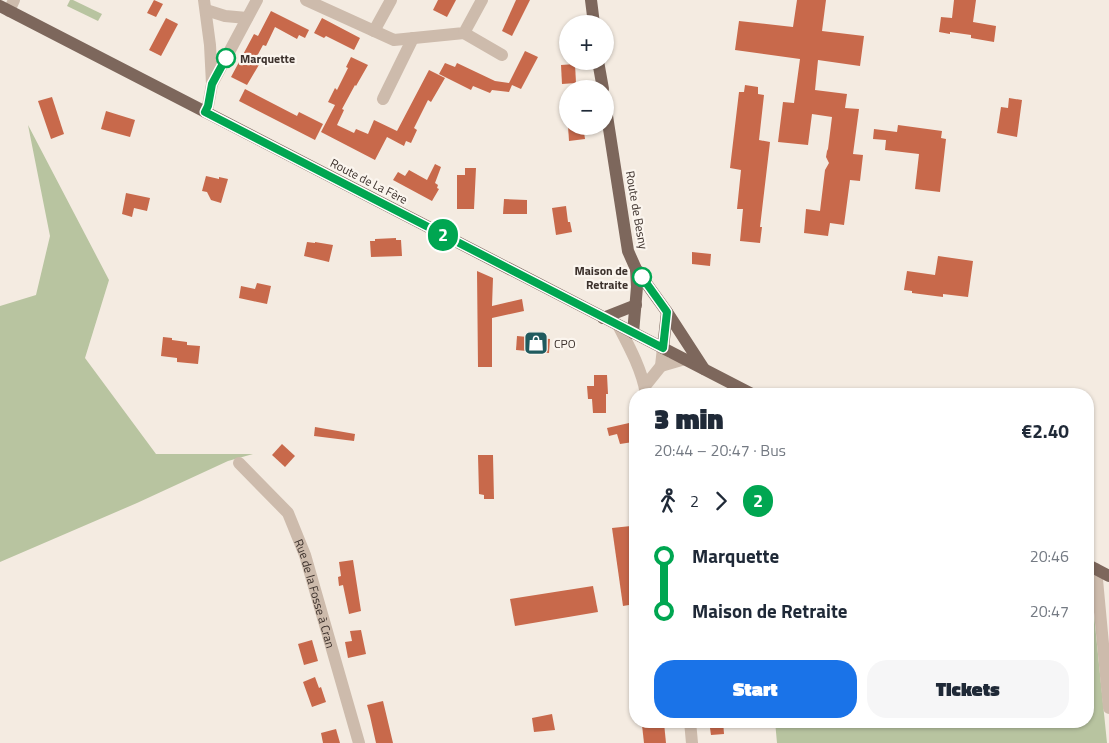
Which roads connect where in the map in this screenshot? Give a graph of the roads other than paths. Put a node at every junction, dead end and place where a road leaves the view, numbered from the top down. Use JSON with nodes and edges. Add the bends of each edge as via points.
{"nodes":[{"id":1,"x":257,"y":0,"type":"edge"},
{"id":2,"x":306,"y":0,"type":"edge"},
{"id":3,"x":391,"y":0,"type":"edge"},
{"id":4,"x":482,"y":0,"type":"edge"},
{"id":5,"x":590,"y":0,"type":"edge"},
{"id":6,"x":8,"y":5,"type":"edge"},
{"id":7,"x":205,"y":5,"type":"edge"},
{"id":8,"x":592,"y":15,"type":"edge"},
{"id":9,"x":247,"y":18,"type":"junction"},
{"id":10,"x":374,"y":31,"type":"junction"},
{"id":11,"x":464,"y":34,"type":"junction"},
{"id":12,"x":413,"y":38,"type":"junction"},
{"id":13,"x":502,"y":55,"type":"dead end"},
{"id":14,"x":212,"y":84,"type":"junction"},
{"id":15,"x":384,"y":100,"type":"dead end"},
{"id":16,"x":205,"y":112,"type":"junction"},
{"id":17,"x":610,"y":135,"type":"edge"},
{"id":18,"x":636,"y":269,"type":"junction"},
{"id":19,"x":636,"y":305,"type":"junction"},
{"id":20,"x":667,"y":312,"type":"junction"},
{"id":21,"x":603,"y":318,"type":"junction"},
{"id":22,"x":618,"y":325,"type":"junction"},
{"id":23,"x":633,"y":333,"type":"junction"},
{"id":24,"x":663,"y":348,"type":"junction"},
{"id":25,"x":631,"y":351,"type":"junction"},
{"id":26,"x":684,"y":359,"type":"junction"},
{"id":27,"x":661,"y":366,"type":"junction"},
{"id":28,"x":704,"y":369,"type":"junction"},
{"id":29,"x":644,"y":388,"type":"edge"},
{"id":30,"x":646,"y":388,"type":"edge"},
{"id":31,"x":740,"y":388,"type":"edge"},
{"id":32,"x":239,"y":463,"type":"dead end"},
{"id":33,"x":1094,"y":568,"type":"edge"},
{"id":34,"x":1109,"y":576,"type":"edge"},
{"id":35,"x":1094,"y":584,"type":"edge"},
{"id":36,"x":1109,"y":708,"type":"edge"},
{"id":37,"x":691,"y":728,"type":"edge"},
{"id":38,"x":360,"y":743,"type":"edge"},
{"id":39,"x":692,"y":743,"type":"edge"}],
"edges":[{"from":1,"to":9,"type":"street"},
{"from":2,"to":10,"type":"street"},
{"from":3,"to":10,"type":"street"},
{"from":4,"to":11,"type":"street"},
{"from":5,"to":8,"type":"main road"},
{"from":6,"to":16,"type":"main road","name":"Route de La Fère"},
{"from":7,"to":9,"type":"street","via":[[225,16]]},
{"from":7,"to":14,"type":"street"},
{"from":9,"to":14,"type":"street"},
{"from":10,"to":12,"type":"street","via":[[394,40]]},
{"from":11,"to":12,"type":"street"},
{"from":11,"to":13,"type":"street"},
{"from":12,"to":15,"type":"street"},
{"from":14,"to":16,"type":"street"},
{"from":16,"to":21,"type":"main road","name":"Route de La Fère"},
{"from":17,"to":18,"type":"main road","name":"Route de Besny","via":[[628,251]]},
{"from":18,"to":19,"type":"main road"},
{"from":18,"to":20,"type":"main road","name":"Route de Besny"},
{"from":19,"to":21,"type":"main road"},
{"from":19,"to":23,"type":"main road"},
{"from":20,"to":24,"type":"main road"},
{"from":20,"to":28,"type":"main road","name":"Route de Besny"},
{"from":21,"to":22,"type":"main road","name":"Route de La Fère"},
{"from":22,"to":23,"type":"main road","name":"Route de La Fère"},
{"from":22,"to":25,"type":"street"},
{"from":23,"to":24,"type":"main road","name":"Route de La Fère"},
{"from":23,"to":25,"type":"street"},
{"from":24,"to":26,"type":"main road","name":"Route de La Fère"},
{"from":24,"to":27,"type":"street"},
{"from":25,"to":29,"type":"street"},
{"from":26,"to":27,"type":"street"},
{"from":26,"to":28,"type":"main road","name":"Route de La Fère"},
{"from":27,"to":30,"type":"street"},
{"from":28,"to":31,"type":"main road","name":"Route de La Fère"},
{"from":32,"to":38,"type":"street","name":"Rue de la Fosse à Cran","via":[[288,513],[305,555]]},
{"from":33,"to":34,"type":"main road"},
{"from":35,"to":36,"type":"street"},
{"from":37,"to":39,"type":"street"}]}
